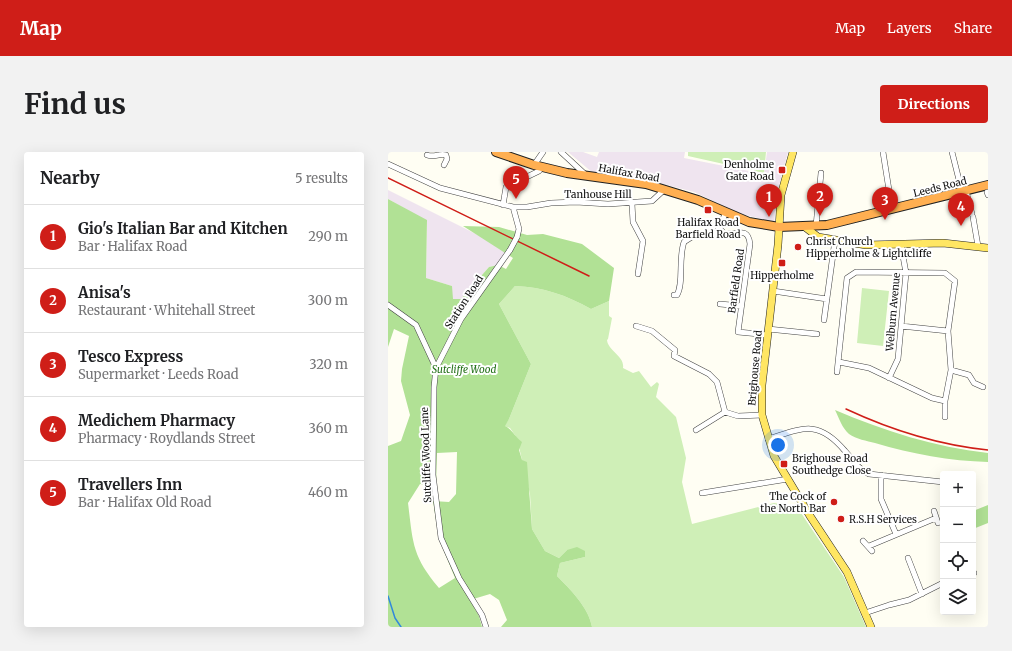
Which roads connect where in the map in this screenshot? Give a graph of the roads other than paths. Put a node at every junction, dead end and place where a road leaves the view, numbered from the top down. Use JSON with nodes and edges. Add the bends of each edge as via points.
{"nodes":[{"id":1,"x":421,"y":152,"type":"edge"},
{"id":2,"x":496,"y":152,"type":"edge"},
{"id":3,"x":543,"y":152,"type":"edge"},
{"id":4,"x":561,"y":152,"type":"edge"},
{"id":5,"x":793,"y":152,"type":"edge"},
{"id":6,"x":883,"y":152,"type":"edge"},
{"id":7,"x":952,"y":152,"type":"edge"},
{"id":8,"x":428,"y":153,"type":"edge"},
{"id":9,"x":388,"y":164,"type":"edge"},
{"id":10,"x":444,"y":165,"type":"dead end"},
{"id":11,"x":538,"y":166,"type":"junction"},
{"id":12,"x":821,"y":173,"type":"dead end"},
{"id":13,"x":587,"y":176,"type":"junction"},
{"id":14,"x":665,"y":189,"type":"junction"},
{"id":15,"x":964,"y":191,"type":"junction"},
{"id":16,"x":988,"y":191,"type":"edge"},
{"id":17,"x":632,"y":204,"type":"junction"},
{"id":18,"x":503,"y":205,"type":"junction"},
{"id":19,"x":513,"y":207,"type":"junction"},
{"id":20,"x":892,"y":209,"type":"junction"},
{"id":21,"x":726,"y":212,"type":"junction"},
{"id":22,"x":816,"y":226,"type":"junction"},
{"id":23,"x":779,"y":227,"type":"junction"},
{"id":24,"x":719,"y":228,"type":"junction"},
{"id":25,"x":805,"y":228,"type":"junction"},
{"id":26,"x":835,"y":240,"type":"junction"},
{"id":27,"x":901,"y":245,"type":"junction"},
{"id":28,"x":978,"y":246,"type":"junction"},
{"id":29,"x":988,"y":248,"type":"edge"},
{"id":30,"x":906,"y":273,"type":"junction"},
{"id":31,"x":638,"y":274,"type":"dead end"},
{"id":32,"x":773,"y":291,"type":"junction"},
{"id":33,"x":674,"y":295,"type":"dead end"},
{"id":34,"x":828,"y":299,"type":"junction"},
{"id":35,"x":720,"y":304,"type":"dead end"},
{"id":36,"x":388,"y":305,"type":"edge"},
{"id":37,"x":741,"y":306,"type":"junction"},
{"id":38,"x":824,"y":320,"type":"dead end"},
{"id":39,"x":636,"y":326,"type":"dead end"},
{"id":40,"x":901,"y":326,"type":"junction"},
{"id":41,"x":948,"y":331,"type":"junction"},
{"id":42,"x":768,"y":332,"type":"junction"},
{"id":43,"x":817,"y":334,"type":"dead end"},
{"id":44,"x":839,"y":362,"type":"junction"},
{"id":45,"x":436,"y":368,"type":"junction"},
{"id":46,"x":951,"y":370,"type":"junction"},
{"id":47,"x":837,"y":372,"type":"dead end"},
{"id":48,"x":889,"y":378,"type":"junction"},
{"id":49,"x":983,"y":387,"type":"dead end"},
{"id":50,"x":945,"y":400,"type":"junction"},
{"id":51,"x":725,"y":412,"type":"junction"},
{"id":52,"x":762,"y":415,"type":"junction"},
{"id":53,"x":945,"y":417,"type":"dead end"},
{"id":54,"x":696,"y":430,"type":"dead end"},
{"id":55,"x":768,"y":439,"type":"junction"},
{"id":56,"x":881,"y":475,"type":"junction"},
{"id":57,"x":788,"y":479,"type":"junction"},
{"id":58,"x":940,"y":482,"type":"edge"},
{"id":59,"x":702,"y":493,"type":"dead end"},
{"id":60,"x":934,"y":511,"type":"dead end"},
{"id":61,"x":896,"y":534,"type":"junction"},
{"id":62,"x":864,"y":541,"type":"dead end"},
{"id":63,"x":908,"y":558,"type":"dead end"},
{"id":64,"x":940,"y":585,"type":"edge"},
{"id":65,"x":922,"y":594,"type":"junction"},
{"id":66,"x":865,"y":613,"type":"junction"},
{"id":67,"x":486,"y":627,"type":"edge"},
{"id":68,"x":871,"y":627,"type":"edge"}],
"edges":[{"from":1,"to":8,"type":"street"},
{"from":2,"to":11,"type":"highway","name":"Halifax Road"},
{"from":3,"to":11,"type":"street"},
{"from":4,"to":13,"type":"street"},
{"from":5,"to":23,"type":"main road","via":[[781,195]]},
{"from":6,"to":20,"type":"street"},
{"from":7,"to":15,"type":"street"},
{"from":8,"to":10,"type":"street","via":[[431,156],[446,155]]},
{"from":9,"to":18,"type":"street","name":"Tanhouse Hill","via":[[440,188]]},
{"from":11,"to":13,"type":"highway","name":"Halifax Road"},
{"from":11,"to":18,"type":"street","via":[[539,171],[506,187]]},
{"from":12,"to":22,"type":"street"},
{"from":13,"to":14,"type":"highway","name":"Halifax Road"},
{"from":14,"to":17,"type":"street","name":"Tanhouse Hill","via":[[652,201]]},
{"from":14,"to":21,"type":"highway","name":"Halifax Road"},
{"from":15,"to":16,"type":"highway","name":"Leeds Road"},
{"from":15,"to":20,"type":"highway","name":"Leeds Road"},
{"from":15,"to":28,"type":"street"},
{"from":17,"to":19,"type":"street","name":"Tanhouse Hill","via":[[551,203]]},
{"from":17,"to":31,"type":"street","via":[[633,222],[643,240]]},
{"from":18,"to":19,"type":"street","name":"Tanhouse Hill"},
{"from":19,"to":45,"type":"street","name":"Station Road","bridge":true,"via":[[519,229],[517,237],[461,319]]},
{"from":20,"to":22,"type":"highway","name":"Leeds Road"},
{"from":21,"to":23,"type":"highway","name":"Halifax Road","via":[[749,222]]},
{"from":21,"to":24,"type":"street"},
{"from":22,"to":25,"type":"highway","name":"Leeds Road"},
{"from":23,"to":25,"type":"highway","name":"Leeds Road"},
{"from":23,"to":32,"type":"main road","name":"Brighouse Road"},
{"from":24,"to":33,"type":"street","via":[[713,235],[695,235],[684,242],[679,264],[680,290]]},
{"from":24,"to":37,"type":"street","name":"Barfield Road","via":[[725,234],[738,232],[749,238]]},
{"from":25,"to":26,"type":"main road","via":[[818,237]]},
{"from":26,"to":27,"type":"main road","via":[[866,245]]},
{"from":26,"to":34,"type":"street"},
{"from":27,"to":28,"type":"main road","via":[[943,243]]},
{"from":27,"to":30,"type":"street","name":"Welburn Avenue"},
{"from":28,"to":29,"type":"main road"},
{"from":30,"to":40,"type":"street","name":"Welburn Avenue"},
{"from":30,"to":41,"type":"street","via":[[945,273],[955,281]]},
{"from":30,"to":44,"type":"street","via":[[856,272],[847,278]]},
{"from":32,"to":34,"type":"street"},
{"from":32,"to":42,"type":"main road","name":"Brighouse Road"},
{"from":34,"to":38,"type":"street"},
{"from":35,"to":37,"type":"street"},
{"from":36,"to":45,"type":"street","via":[[416,325]]},
{"from":37,"to":42,"type":"street","name":"Barfield Road","via":[[738,332]]},
{"from":39,"to":51,"type":"street","via":[[652,331],[675,350],[674,356],[709,374],[717,382]]},
{"from":40,"to":41,"type":"street"},
{"from":40,"to":48,"type":"street","name":"Welburn Avenue","via":[[898,359]]},
{"from":41,"to":46,"type":"street"},
{"from":42,"to":43,"type":"street"},
{"from":42,"to":52,"type":"main road","name":"Brighouse Road","via":[[762,385]]},
{"from":44,"to":47,"type":"street"},
{"from":44,"to":48,"type":"street","via":[[869,368]]},
{"from":45,"to":67,"type":"street","name":"Sutcliffe Wood Lane","via":[[433,474],[441,538]]},
{"from":46,"to":49,"type":"street","via":[[970,374],[974,383]]},
{"from":46,"to":50,"type":"street"},
{"from":48,"to":50,"type":"street","via":[[932,398]]},
{"from":50,"to":53,"type":"street"},
{"from":51,"to":52,"type":"street","via":[[738,416]]},
{"from":51,"to":54,"type":"street"},
{"from":52,"to":55,"type":"main road","name":"Brighouse Road"},
{"from":55,"to":56,"type":"street","via":[[801,429],[823,432],[835,439],[860,470]]},
{"from":55,"to":57,"type":"main road","name":"Brighouse Road","via":[[774,456]]},
{"from":56,"to":58,"type":"street"},
{"from":56,"to":61,"type":"street","via":[[881,499]]},
{"from":57,"to":59,"type":"street"},
{"from":57,"to":66,"type":"main road","name":"Brighouse Road","via":[[847,572]]},
{"from":60,"to":61,"type":"street","via":[[937,521]]},
{"from":61,"to":62,"type":"street","via":[[870,549]]},
{"from":63,"to":65,"type":"street"},
{"from":64,"to":65,"type":"street"},
{"from":65,"to":66,"type":"street"},
{"from":66,"to":68,"type":"main road","name":"Brighouse Road"}]}
